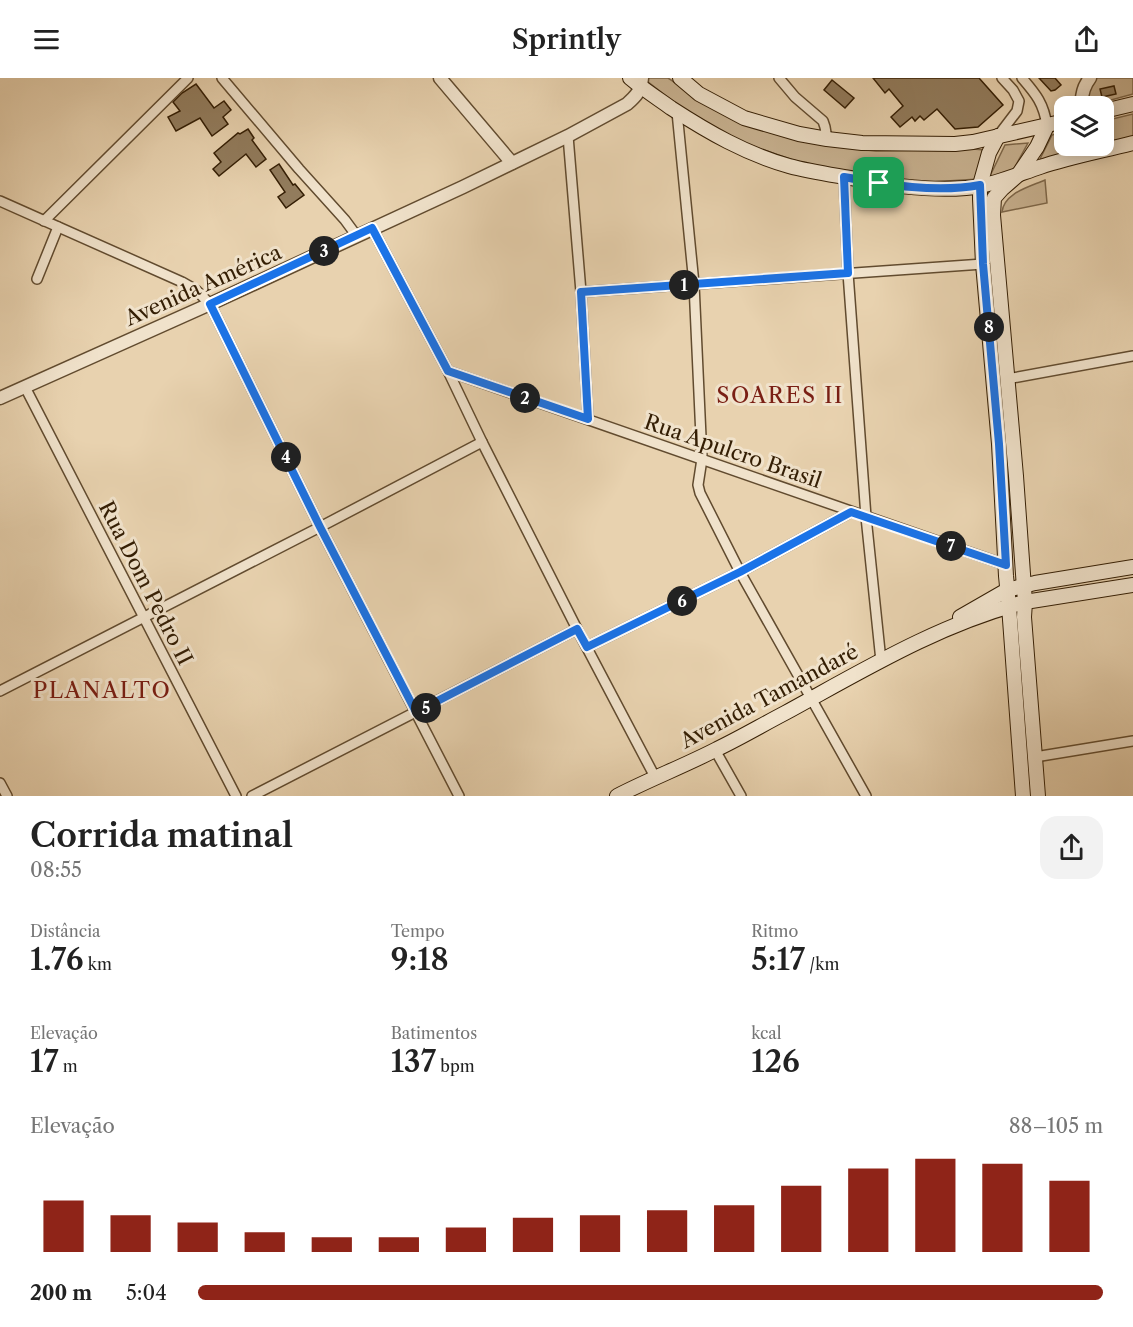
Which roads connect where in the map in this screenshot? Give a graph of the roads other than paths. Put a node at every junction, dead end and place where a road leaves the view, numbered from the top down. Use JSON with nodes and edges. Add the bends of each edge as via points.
{"nodes":[{"id":1,"x":188,"y":78,"type":"edge"},
{"id":2,"x":222,"y":78,"type":"edge"},
{"id":3,"x":440,"y":78,"type":"edge"},
{"id":4,"x":680,"y":78,"type":"edge"},
{"id":5,"x":779,"y":78,"type":"edge"},
{"id":6,"x":1002,"y":78,"type":"edge"},
{"id":7,"x":1022,"y":78,"type":"edge"},
{"id":8,"x":1090,"y":78,"type":"edge"},
{"id":9,"x":638,"y":81,"type":"edge"},
{"id":10,"x":1081,"y":96,"type":"edge"},
{"id":11,"x":1133,"y":104,"type":"edge"},
{"id":12,"x":1114,"y":109,"type":"edge"},
{"id":13,"x":677,"y":112,"type":"junction"},
{"id":14,"x":1054,"y":124,"type":"edge"},
{"id":15,"x":1047,"y":126,"type":"junction"},
{"id":16,"x":568,"y":136,"type":"junction"},
{"id":17,"x":998,"y":136,"type":"junction"},
{"id":18,"x":827,"y":139,"type":"junction"},
{"id":19,"x":1133,"y":143,"type":"edge"},
{"id":20,"x":512,"y":163,"type":"junction"},
{"id":21,"x":1018,"y":175,"type":"junction"},
{"id":22,"x":844,"y":177,"type":"junction"},
{"id":23,"x":980,"y":185,"type":"junction"},
{"id":24,"x":0,"y":201,"type":"edge"},
{"id":25,"x":44,"y":221,"type":"junction"},
{"id":26,"x":58,"y":227,"type":"junction"},
{"id":27,"x":372,"y":228,"type":"junction"},
{"id":28,"x":356,"y":236,"type":"junction"},
{"id":29,"x":983,"y":264,"type":"junction"},
{"id":30,"x":848,"y":273,"type":"junction"},
{"id":31,"x":37,"y":279,"type":"dead end"},
{"id":32,"x":694,"y":284,"type":"junction"},
{"id":33,"x":581,"y":292,"type":"junction"},
{"id":34,"x":210,"y":304,"type":"junction"},
{"id":35,"x":1133,"y":356,"type":"edge"},
{"id":36,"x":448,"y":371,"type":"junction"},
{"id":37,"x":1007,"y":379,"type":"junction"},
{"id":38,"x":25,"y":387,"type":"junction"},
{"id":39,"x":0,"y":398,"type":"edge"},
{"id":40,"x":588,"y":419,"type":"junction"},
{"id":41,"x":482,"y":441,"type":"junction"},
{"id":42,"x":702,"y":459,"type":"junction"},
{"id":43,"x":851,"y":512,"type":"junction"},
{"id":44,"x":866,"y":517,"type":"junction"},
{"id":45,"x":320,"y":527,"type":"junction"},
{"id":46,"x":1006,"y":565,"type":"junction"},
{"id":47,"x":1130,"y":568,"type":"edge"},
{"id":48,"x":740,"y":572,"type":"junction"},
{"id":49,"x":1133,"y":585,"type":"edge"},
{"id":50,"x":1023,"y":586,"type":"junction"},
{"id":51,"x":1008,"y":590,"type":"junction"},
{"id":52,"x":1047,"y":598,"type":"junction"},
{"id":53,"x":1025,"y":602,"type":"junction"},
{"id":54,"x":1009,"y":606,"type":"junction"},
{"id":55,"x":144,"y":618,"type":"junction"},
{"id":56,"x":577,"y":629,"type":"junction"},
{"id":57,"x":939,"y":632,"type":"junction"},
{"id":58,"x":587,"y":647,"type":"junction"},
{"id":59,"x":881,"y":661,"type":"junction"},
{"id":60,"x":0,"y":691,"type":"edge"},
{"id":61,"x":811,"y":699,"type":"junction"},
{"id":62,"x":416,"y":712,"type":"junction"},
{"id":63,"x":1133,"y":741,"type":"edge"},
{"id":64,"x":715,"y":750,"type":"junction"},
{"id":65,"x":1035,"y":757,"type":"junction"},
{"id":66,"x":656,"y":777,"type":"junction"},
{"id":67,"x":0,"y":783,"type":"edge"},
{"id":68,"x":625,"y":794,"type":"edge"},
{"id":69,"x":7,"y":796,"type":"edge"},
{"id":70,"x":236,"y":796,"type":"edge"},
{"id":71,"x":252,"y":796,"type":"edge"},
{"id":72,"x":459,"y":796,"type":"edge"},
{"id":73,"x":741,"y":796,"type":"edge"},
{"id":74,"x":866,"y":796,"type":"edge"},
{"id":75,"x":1023,"y":796,"type":"edge"},
{"id":76,"x":1038,"y":796,"type":"edge"}],
"edges":[{"from":1,"to":25,"type":"street"},
{"from":2,"to":28,"type":"street"},
{"from":3,"to":20,"type":"street"},
{"from":4,"to":18,"type":"main road","via":[[744,118]]},
{"from":5,"to":18,"type":"street","via":[[823,121]]},
{"from":6,"to":17,"type":"street","via":[[1019,101],[1017,111]]},
{"from":7,"to":15,"type":"street","via":[[1039,100]]},
{"from":8,"to":10,"type":"street"},
{"from":9,"to":13,"type":"main road"},
{"from":9,"to":16,"type":"street","name":"Avenida América","via":[[627,104]]},
{"from":11,"to":12,"type":"main road"},
{"from":13,"to":22,"type":"main road","via":[[740,148],[787,165]]},
{"from":13,"to":32,"type":"street"},
{"from":14,"to":15,"type":"main road"},
{"from":15,"to":17,"type":"main road"},
{"from":15,"to":21,"type":"main road"},
{"from":16,"to":20,"type":"street","name":"Avenida América"},
{"from":16,"to":33,"type":"street"},
{"from":17,"to":18,"type":"main road","via":[[955,144]]},
{"from":17,"to":23,"type":"main road"},
{"from":19,"to":21,"type":"main road"},
{"from":20,"to":27,"type":"street","name":"Avenida América"},
{"from":21,"to":23,"type":"main road"},
{"from":21,"to":37,"type":"main road","via":[[994,198],[993,215]]},
{"from":22,"to":23,"type":"main road","via":[[928,188]]},
{"from":22,"to":30,"type":"street"},
{"from":23,"to":29,"type":"main road"},
{"from":24,"to":25,"type":"street"},
{"from":25,"to":26,"type":"street"},
{"from":26,"to":31,"type":"street"},
{"from":26,"to":34,"type":"street","via":[[182,282]]},
{"from":27,"to":28,"type":"street","name":"Avenida América"},
{"from":27,"to":36,"type":"street"},
{"from":28,"to":34,"type":"street","name":"Avenida América"},
{"from":29,"to":30,"type":"street"},
{"from":29,"to":46,"type":"main road"},
{"from":30,"to":32,"type":"street"},
{"from":30,"to":44,"type":"street"},
{"from":32,"to":33,"type":"street"},
{"from":32,"to":42,"type":"street"},
{"from":33,"to":40,"type":"street"},
{"from":34,"to":38,"type":"street","name":"Avenida América"},
{"from":34,"to":45,"type":"street"},
{"from":35,"to":37,"type":"street"},
{"from":36,"to":40,"type":"street","name":"Rua Apulcro Brasil"},
{"from":36,"to":41,"type":"street"},
{"from":37,"to":50,"type":"main road"},
{"from":38,"to":39,"type":"street","name":"Avenida América"},
{"from":38,"to":55,"type":"street","name":"Rua Dom Pedro II"},
{"from":40,"to":42,"type":"street","name":"Rua Apulcro Brasil"},
{"from":41,"to":45,"type":"street"},
{"from":41,"to":56,"type":"street"},
{"from":42,"to":43,"type":"street","name":"Rua Apulcro Brasil"},
{"from":42,"to":48,"type":"street","via":[[700,493]]},
{"from":43,"to":44,"type":"street","name":"Rua Apulcro Brasil"},
{"from":43,"to":48,"type":"street"},
{"from":44,"to":46,"type":"street","name":"Rua Apulcro Brasil"},
{"from":44,"to":59,"type":"street"},
{"from":45,"to":55,"type":"street"},
{"from":45,"to":62,"type":"street"},
{"from":46,"to":51,"type":"main road"},
{"from":47,"to":50,"type":"main road","name":"Avenida Tamandaré"},
{"from":47,"to":52,"type":"main road","via":[[1128,581],[1059,590]]},
{"from":48,"to":58,"type":"street"},
{"from":48,"to":61,"type":"street"},
{"from":49,"to":52,"type":"main road"},
{"from":50,"to":51,"type":"main road","name":"Avenida Tamandaré"},
{"from":50,"to":53,"type":"main road"},
{"from":51,"to":54,"type":"main road"},
{"from":51,"to":57,"type":"main road","name":"Avenida Tamandaré"},
{"from":52,"to":53,"type":"main road","name":"Avenida Tamandaré"},
{"from":53,"to":54,"type":"main road","name":"Avenida Tamandaré"},
{"from":53,"to":65,"type":"main road"},
{"from":54,"to":57,"type":"main road","name":"Avenida Tamandaré"},
{"from":54,"to":75,"type":"main road"},
{"from":55,"to":60,"type":"street"},
{"from":55,"to":70,"type":"street","name":"Rua Dom Pedro II"},
{"from":56,"to":58,"type":"street"},
{"from":56,"to":62,"type":"street"},
{"from":57,"to":59,"type":"main road","name":"Avenida Tamandaré"},
{"from":58,"to":66,"type":"street"},
{"from":59,"to":61,"type":"main road","name":"Avenida Tamandaré"},
{"from":61,"to":64,"type":"main road","name":"Avenida Tamandaré"},
{"from":61,"to":74,"type":"street"},
{"from":62,"to":71,"type":"street"},
{"from":62,"to":72,"type":"street"},
{"from":63,"to":65,"type":"street"},
{"from":64,"to":66,"type":"main road","name":"Avenida Tamandaré"},
{"from":64,"to":73,"type":"street"},
{"from":65,"to":76,"type":"main road"},
{"from":66,"to":68,"type":"main road","name":"Avenida Tamandaré"},
{"from":67,"to":69,"type":"street"}]}
